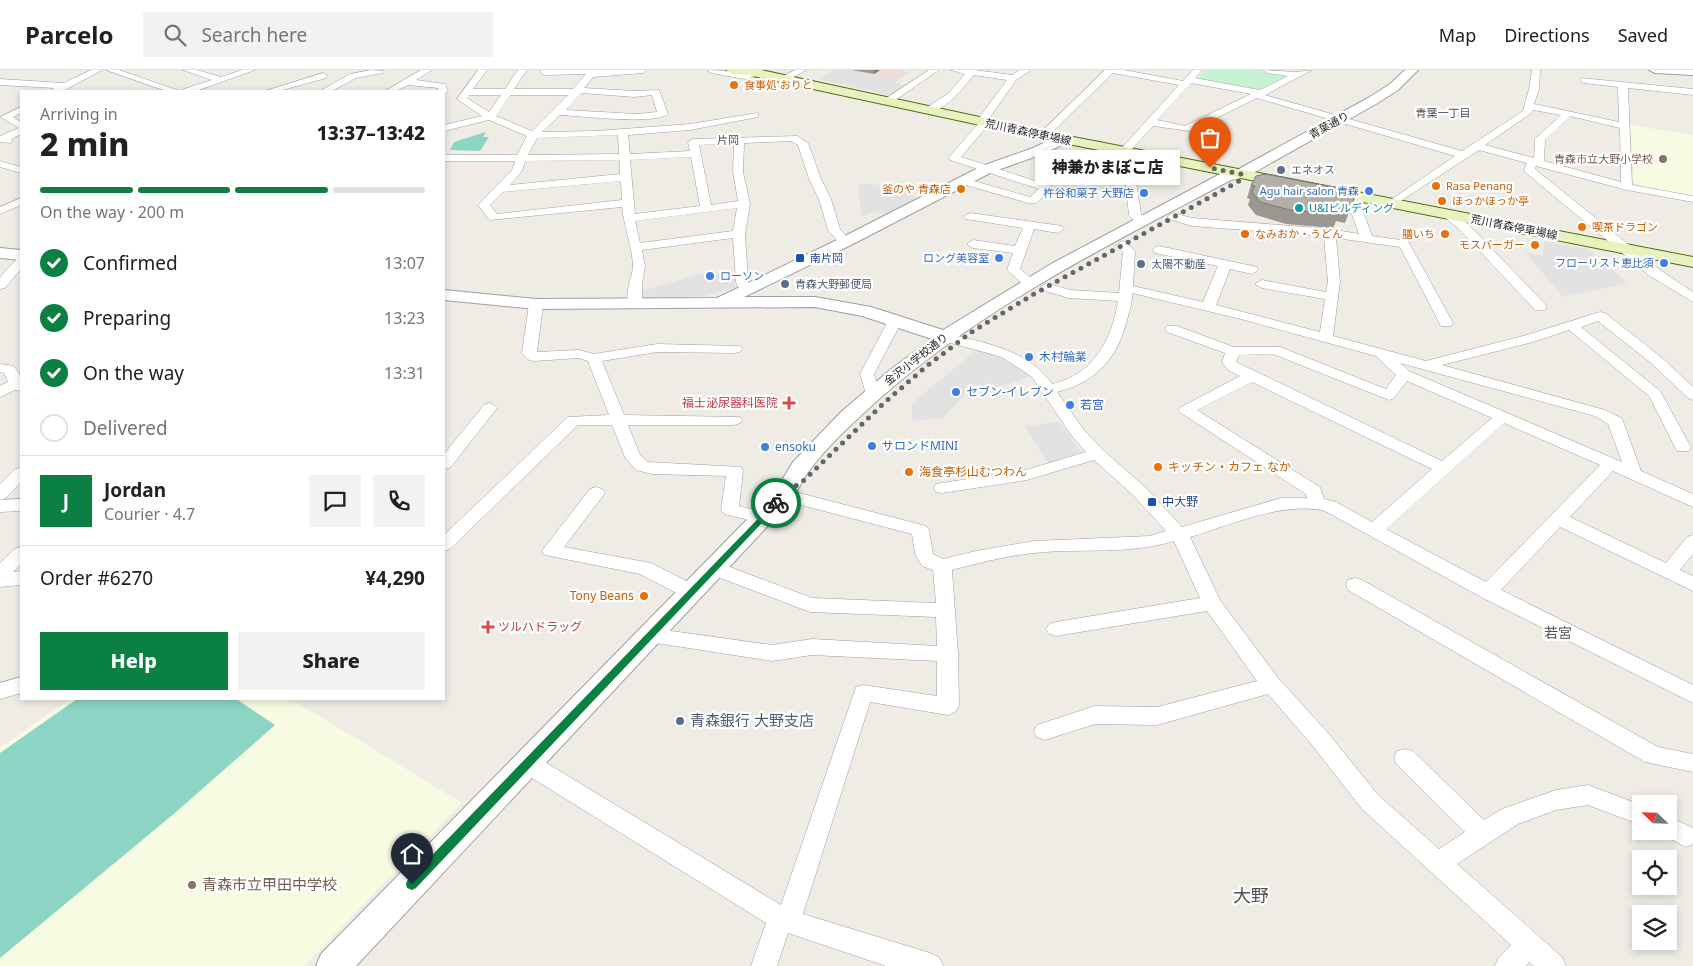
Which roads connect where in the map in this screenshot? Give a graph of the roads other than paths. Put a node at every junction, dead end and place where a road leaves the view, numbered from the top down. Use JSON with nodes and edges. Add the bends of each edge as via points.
{"nodes":[{"id":1,"x":92,"y":70,"type":"edge"},
{"id":2,"x":97,"y":70,"type":"edge"},
{"id":3,"x":110,"y":70,"type":"edge"},
{"id":4,"x":187,"y":70,"type":"edge"},
{"id":5,"x":252,"y":70,"type":"edge"},
{"id":6,"x":307,"y":70,"type":"edge"},
{"id":7,"x":428,"y":70,"type":"edge"},
{"id":8,"x":483,"y":70,"type":"edge"},
{"id":9,"x":523,"y":70,"type":"edge"},
{"id":10,"x":644,"y":70,"type":"edge"},
{"id":11,"x":711,"y":70,"type":"edge"},
{"id":12,"x":732,"y":70,"type":"edge"},
{"id":13,"x":802,"y":70,"type":"edge"},
{"id":14,"x":935,"y":70,"type":"edge"},
{"id":15,"x":955,"y":70,"type":"edge"},
{"id":16,"x":1027,"y":70,"type":"edge"},
{"id":17,"x":1110,"y":70,"type":"edge"},
{"id":18,"x":1198,"y":70,"type":"edge"},
{"id":19,"x":1267,"y":70,"type":"edge"},
{"id":20,"x":1308,"y":70,"type":"edge"},
{"id":21,"x":1408,"y":70,"type":"edge"},
{"id":22,"x":1536,"y":70,"type":"edge"},
{"id":23,"x":1656,"y":70,"type":"edge"},
{"id":24,"x":756,"y":71,"type":"edge"},
{"id":25,"x":380,"y":72,"type":"dead end"},
{"id":26,"x":544,"y":72,"type":"dead end"},
{"id":27,"x":593,"y":72,"type":"edge"},
{"id":28,"x":1693,"y":72,"type":"edge"},
{"id":29,"x":971,"y":73,"type":"junction"},
{"id":30,"x":1298,"y":75,"type":"junction"},
{"id":31,"x":785,"y":78,"type":"junction"},
{"id":32,"x":1013,"y":78,"type":"junction"},
{"id":33,"x":222,"y":80,"type":"junction"},
{"id":34,"x":1584,"y":80,"type":"dead end"},
{"id":35,"x":0,"y":82,"type":"edge"},
{"id":36,"x":406,"y":82,"type":"junction"},
{"id":37,"x":1187,"y":82,"type":"junction"},
{"id":38,"x":1623,"y":85,"type":"junction"},
{"id":39,"x":60,"y":89,"type":"edge"},
{"id":40,"x":172,"y":90,"type":"edge"},
{"id":41,"x":190,"y":90,"type":"edge"},
{"id":42,"x":274,"y":90,"type":"edge"},
{"id":43,"x":327,"y":90,"type":"edge"},
{"id":44,"x":392,"y":90,"type":"edge"},
{"id":45,"x":443,"y":90,"type":"edge"},
{"id":46,"x":578,"y":91,"type":"junction"},
{"id":47,"x":467,"y":92,"type":"junction"},
{"id":48,"x":508,"y":92,"type":"junction"},
{"id":49,"x":1259,"y":94,"type":"junction"},
{"id":50,"x":1691,"y":95,"type":"edge"},
{"id":51,"x":888,"y":101,"type":"junction"},
{"id":52,"x":1528,"y":106,"type":"junction"},
{"id":53,"x":0,"y":108,"type":"edge"},
{"id":54,"x":20,"y":109,"type":"edge"},
{"id":55,"x":929,"y":110,"type":"junction"},
{"id":56,"x":558,"y":112,"type":"junction"},
{"id":57,"x":1568,"y":113,"type":"junction"},
{"id":58,"x":755,"y":115,"type":"dead end"},
{"id":59,"x":490,"y":117,"type":"junction"},
{"id":60,"x":1340,"y":120,"type":"junction"},
{"id":61,"x":983,"y":122,"type":"junction"},
{"id":62,"x":1150,"y":122,"type":"junction"},
{"id":63,"x":20,"y":125,"type":"edge"},
{"id":64,"x":1624,"y":126,"type":"junction"},
{"id":65,"x":690,"y":127,"type":"junction"},
{"id":66,"x":445,"y":128,"type":"edge"},
{"id":67,"x":20,"y":131,"type":"edge"},
{"id":68,"x":623,"y":132,"type":"junction"},
{"id":69,"x":534,"y":134,"type":"junction"},
{"id":70,"x":1043,"y":135,"type":"junction"},
{"id":71,"x":20,"y":137,"type":"edge"},
{"id":72,"x":1062,"y":139,"type":"junction"},
{"id":73,"x":739,"y":140,"type":"junction"},
{"id":74,"x":3,"y":142,"type":"edge"},
{"id":75,"x":1478,"y":146,"type":"junction"},
{"id":76,"x":694,"y":148,"type":"junction"},
{"id":77,"x":1126,"y":151,"type":"junction"},
{"id":78,"x":1463,"y":155,"type":"junction"},
{"id":79,"x":445,"y":158,"type":"edge"},
{"id":80,"x":521,"y":158,"type":"junction"},
{"id":81,"x":626,"y":158,"type":"junction"},
{"id":82,"x":1536,"y":162,"type":"junction"},
{"id":83,"x":0,"y":164,"type":"edge"},
{"id":84,"x":987,"y":169,"type":"junction"},
{"id":85,"x":20,"y":170,"type":"edge"},
{"id":86,"x":1241,"y":174,"type":"junction"},
{"id":87,"x":627,"y":177,"type":"junction"},
{"id":88,"x":963,"y":181,"type":"junction"},
{"id":89,"x":1627,"y":187,"type":"junction"},
{"id":90,"x":499,"y":190,"type":"junction"},
{"id":91,"x":1351,"y":195,"type":"junction"},
{"id":92,"x":1693,"y":199,"type":"edge"},
{"id":93,"x":11,"y":203,"type":"edge"},
{"id":94,"x":628,"y":203,"type":"junction"},
{"id":95,"x":1392,"y":203,"type":"junction"},
{"id":96,"x":744,"y":204,"type":"junction"},
{"id":97,"x":706,"y":208,"type":"junction"},
{"id":98,"x":0,"y":211,"type":"edge"},
{"id":99,"x":1447,"y":214,"type":"junction"},
{"id":100,"x":970,"y":217,"type":"dead end"},
{"id":101,"x":1173,"y":217,"type":"junction"},
{"id":102,"x":629,"y":218,"type":"junction"},
{"id":103,"x":1142,"y":222,"type":"junction"},
{"id":104,"x":1030,"y":224,"type":"junction"},
{"id":105,"x":1058,"y":228,"type":"dead end"},
{"id":106,"x":1330,"y":233,"type":"junction"},
{"id":107,"x":739,"y":234,"type":"junction"},
{"id":108,"x":1367,"y":238,"type":"junction"},
{"id":109,"x":845,"y":242,"type":"junction"},
{"id":110,"x":973,"y":244,"type":"dead end"},
{"id":111,"x":1122,"y":245,"type":"junction"},
{"id":112,"x":636,"y":247,"type":"junction"},
{"id":113,"x":1629,"y":249,"type":"junction"},
{"id":114,"x":1020,"y":250,"type":"junction"},
{"id":115,"x":1159,"y":250,"type":"dead end"},
{"id":116,"x":0,"y":253,"type":"edge"},
{"id":117,"x":20,"y":255,"type":"edge"},
{"id":118,"x":1693,"y":262,"type":"edge"},
{"id":119,"x":20,"y":263,"type":"edge"},
{"id":120,"x":1224,"y":265,"type":"junction"},
{"id":121,"x":1252,"y":270,"type":"dead end"},
{"id":122,"x":1262,"y":284,"type":"dead end"},
{"id":123,"x":0,"y":285,"type":"edge"},
{"id":124,"x":1038,"y":285,"type":"junction"},
{"id":125,"x":746,"y":289,"type":"junction"},
{"id":126,"x":1127,"y":293,"type":"junction"},
{"id":127,"x":445,"y":295,"type":"edge"},
{"id":128,"x":1333,"y":296,"type":"junction"},
{"id":129,"x":1693,"y":298,"type":"edge"},
{"id":130,"x":635,"y":303,"type":"junction"},
{"id":131,"x":718,"y":303,"type":"junction"},
{"id":132,"x":536,"y":304,"type":"junction"},
{"id":133,"x":1540,"y":306,"type":"dead end"},
{"id":134,"x":1208,"y":307,"type":"junction"},
{"id":135,"x":895,"y":321,"type":"junction"},
{"id":136,"x":1446,"y":323,"type":"dead end"},
{"id":137,"x":1572,"y":326,"type":"junction"},
{"id":138,"x":1172,"y":328,"type":"dead end"},
{"id":139,"x":1326,"y":337,"type":"junction"},
{"id":140,"x":952,"y":339,"type":"junction"},
{"id":141,"x":735,"y":349,"type":"dead end"},
{"id":142,"x":1233,"y":351,"type":"junction"},
{"id":143,"x":1380,"y":352,"type":"junction"},
{"id":144,"x":594,"y":358,"type":"junction"},
{"id":145,"x":1427,"y":366,"type":"junction"},
{"id":146,"x":0,"y":368,"type":"edge"},
{"id":147,"x":1404,"y":374,"type":"junction"},
{"id":148,"x":1251,"y":376,"type":"junction"},
{"id":149,"x":20,"y":384,"type":"edge"},
{"id":150,"x":1047,"y":390,"type":"junction"},
{"id":151,"x":0,"y":392,"type":"edge"},
{"id":152,"x":872,"y":394,"type":"junction"},
{"id":153,"x":1693,"y":395,"type":"edge"},
{"id":154,"x":489,"y":408,"type":"dead end"},
{"id":155,"x":1502,"y":417,"type":"junction"},
{"id":156,"x":619,"y":420,"type":"junction"},
{"id":157,"x":734,"y":420,"type":"dead end"},
{"id":158,"x":1683,"y":447,"type":"dead end"},
{"id":159,"x":1096,"y":454,"type":"junction"},
{"id":160,"x":445,"y":463,"type":"edge"},
{"id":161,"x":1612,"y":464,"type":"junction"},
{"id":162,"x":1442,"y":468,"type":"junction"},
{"id":163,"x":20,"y":474,"type":"edge"},
{"id":164,"x":1634,"y":474,"type":"junction"},
{"id":165,"x":942,"y":488,"type":"dead end"},
{"id":166,"x":596,"y":493,"type":"dead end"},
{"id":167,"x":785,"y":493,"type":"junction"},
{"id":168,"x":0,"y":494,"type":"edge"},
{"id":169,"x":1693,"y":501,"type":"edge"},
{"id":170,"x":1316,"y":503,"type":"junction"},
{"id":171,"x":20,"y":505,"type":"edge"},
{"id":172,"x":0,"y":506,"type":"edge"},
{"id":173,"x":762,"y":517,"type":"junction"},
{"id":174,"x":1558,"y":519,"type":"junction"},
{"id":175,"x":1375,"y":530,"type":"junction"},
{"id":176,"x":1180,"y":535,"type":"junction"},
{"id":177,"x":1693,"y":541,"type":"edge"},
{"id":178,"x":445,"y":544,"type":"edge"},
{"id":179,"x":20,"y":554,"type":"edge"},
{"id":180,"x":942,"y":566,"type":"junction"},
{"id":181,"x":714,"y":568,"type":"junction"},
{"id":182,"x":1669,"y":572,"type":"junction"},
{"id":183,"x":1,"y":573,"type":"edge"},
{"id":184,"x":20,"y":578,"type":"edge"},
{"id":185,"x":1693,"y":584,"type":"edge"},
{"id":186,"x":1355,"y":585,"type":"dead end"},
{"id":187,"x":691,"y":592,"type":"junction"},
{"id":188,"x":1488,"y":592,"type":"junction"},
{"id":189,"x":1212,"y":603,"type":"junction"},
{"id":190,"x":946,"y":610,"type":"junction"},
{"id":191,"x":1056,"y":629,"type":"dead end"},
{"id":192,"x":650,"y":636,"type":"junction"},
{"id":193,"x":948,"y":654,"type":"junction"},
{"id":194,"x":20,"y":685,"type":"edge"},
{"id":195,"x":1272,"y":685,"type":"junction"},
{"id":196,"x":0,"y":691,"type":"edge"},
{"id":197,"x":1693,"y":695,"type":"edge"},
{"id":198,"x":1045,"y":731,"type":"dead end"},
{"id":199,"x":1405,"y":758,"type":"dead end"},
{"id":200,"x":528,"y":763,"type":"junction"},
{"id":201,"x":1693,"y":763,"type":"edge"},
{"id":202,"x":1632,"y":812,"type":"edge"},
{"id":203,"x":1482,"y":834,"type":"junction"},
{"id":204,"x":1439,"y":862,"type":"junction"},
{"id":205,"x":784,"y":919,"type":"junction"},
{"id":206,"x":1528,"y":945,"type":"junction"},
{"id":207,"x":867,"y":957,"type":"edge"},
{"id":208,"x":333,"y":966,"type":"edge"},
{"id":209,"x":764,"y":966,"type":"edge"},
{"id":210,"x":930,"y":966,"type":"edge"},
{"id":211,"x":1508,"y":966,"type":"edge"},
{"id":212,"x":1553,"y":966,"type":"edge"}],
"edges":[{"from":1,"to":2,"type":"street"},
{"from":2,"to":39,"type":"street"},
{"from":3,"to":40,"type":"street"},
{"from":4,"to":33,"type":"street"},
{"from":5,"to":33,"type":"street"},
{"from":6,"to":42,"type":"street","via":[[326,75]]},
{"from":7,"to":36,"type":"street"},
{"from":8,"to":47,"type":"street"},
{"from":9,"to":48,"type":"street"},
{"from":10,"to":27,"type":"street"},
{"from":11,"to":24,"type":"street","via":[[745,76]]},
{"from":12,"to":24,"type":"main road","name":"荒川青森停車場線"},
{"from":13,"to":31,"type":"street"},
{"from":14,"to":51,"type":"street"},
{"from":15,"to":29,"type":"street"},
{"from":16,"to":32,"type":"street"},
{"from":17,"to":37,"type":"street"},
{"from":17,"to":70,"type":"street"},
{"from":18,"to":37,"type":"street"},
{"from":19,"to":30,"type":"street"},
{"from":20,"to":30,"type":"street"},
{"from":21,"to":60,"type":"street","name":"青葉通り","via":[[1385,93]]},
{"from":22,"to":52,"type":"street"},
{"from":23,"to":28,"type":"street"},
{"from":24,"to":31,"type":"main road","name":"荒川青森停車場線"},
{"from":25,"to":43,"type":"street","via":[[353,76]]},
{"from":26,"to":27,"type":"street"},
{"from":27,"to":46,"type":"street"},
{"from":29,"to":32,"type":"street"},
{"from":29,"to":55,"type":"street","via":[[952,95]]},
{"from":30,"to":49,"type":"street"},
{"from":31,"to":51,"type":"main road","name":"荒川青森停車場線"},
{"from":32,"to":61,"type":"street"},
{"from":33,"to":41,"type":"street"},
{"from":34,"to":38,"type":"street"},
{"from":35,"to":39,"type":"street"},
{"from":36,"to":44,"type":"street"},
{"from":36,"to":45,"type":"street","via":[[442,86]]},
{"from":37,"to":49,"type":"street"},
{"from":37,"to":62,"type":"street"},
{"from":38,"to":50,"type":"street"},
{"from":38,"to":64,"type":"street"},
{"from":46,"to":48,"type":"street"},
{"from":46,"to":56,"type":"street"},
{"from":46,"to":56,"type":"street","via":[[656,92],[663,114],[637,117]]},
{"from":47,"to":48,"type":"street"},
{"from":47,"to":59,"type":"street","via":[[462,96],[464,101]]},
{"from":48,"to":59,"type":"street"},
{"from":49,"to":60,"type":"street"},
{"from":49,"to":62,"type":"street","via":[[1186,129]]},
{"from":51,"to":55,"type":"main road","name":"荒川青森停車場線"},
{"from":52,"to":57,"type":"street"},
{"from":52,"to":75,"type":"street","via":[[1527,112]]},
{"from":53,"to":54,"type":"street"},
{"from":54,"to":63,"type":"street","via":[[5,117]]},
{"from":55,"to":61,"type":"main road","name":"荒川青森停車場線"},
{"from":56,"to":69,"type":"street"},
{"from":57,"to":64,"type":"street"},
{"from":57,"to":82,"type":"street","via":[[1540,139]]},
{"from":58,"to":65,"type":"street"},
{"from":59,"to":66,"type":"street"},
{"from":59,"to":69,"type":"street"},
{"from":60,"to":78,"type":"street"},
{"from":60,"to":86,"type":"street","name":"青葉通り"},
{"from":61,"to":70,"type":"main road","name":"荒川青森停車場線"},
{"from":61,"to":84,"type":"street","via":[[954,158]]},
{"from":62,"to":77,"type":"street"},
{"from":64,"to":89,"type":"street"},
{"from":65,"to":68,"type":"street"},
{"from":65,"to":76,"type":"street"},
{"from":67,"to":74,"type":"street","via":[[1,139]]},
{"from":68,"to":69,"type":"street"},
{"from":68,"to":81,"type":"street"},
{"from":69,"to":80,"type":"street"},
{"from":70,"to":72,"type":"main road","name":"荒川青森停車場線"},
{"from":71,"to":74,"type":"street"},
{"from":72,"to":77,"type":"main road","name":"荒川青森停車場線"},
{"from":72,"to":84,"type":"street"},
{"from":73,"to":76,"type":"street"},
{"from":73,"to":96,"type":"street","via":[[738,172]]},
{"from":73,"to":109,"type":"street","via":[[792,138],[803,143],[834,230]]},
{"from":75,"to":78,"type":"street"},
{"from":75,"to":82,"type":"street"},
{"from":76,"to":81,"type":"street"},
{"from":76,"to":97,"type":"street"},
{"from":77,"to":86,"type":"main road","name":"荒川青森停車場線"},
{"from":77,"to":103,"type":"street","via":[[1134,215]]},
{"from":78,"to":95,"type":"street"},
{"from":79,"to":80,"type":"street"},
{"from":80,"to":81,"type":"street"},
{"from":80,"to":90,"type":"street","via":[[517,171]]},
{"from":81,"to":87,"type":"street"},
{"from":82,"to":89,"type":"street"},
{"from":82,"to":113,"type":"street","via":[[1529,170]]},
{"from":83,"to":85,"type":"street"},
{"from":84,"to":88,"type":"street"},
{"from":84,"to":88,"type":"street","via":[[1047,188],[1032,201]]},
{"from":86,"to":91,"type":"main road","name":"荒川青森停車場線"},
{"from":86,"to":101,"type":"street","name":"金沢小学校通り","via":[[1241,180]]},
{"from":86,"to":103,"type":"street","name":"金沢小学校通り","via":[[1227,176]]},
{"from":87,"to":90,"type":"street"},
{"from":87,"to":94,"type":"street"},
{"from":88,"to":109,"type":"street"},
{"from":89,"to":92,"type":"street"},
{"from":90,"to":94,"type":"street","via":[[484,205],[494,218]]},
{"from":91,"to":95,"type":"main road","name":"荒川青森停車場線"},
{"from":91,"to":108,"type":"street"},
{"from":93,"to":98,"type":"street"},
{"from":94,"to":102,"type":"street"},
{"from":95,"to":99,"type":"main road","name":"荒川青森停車場線"},
{"from":96,"to":97,"type":"street"},
{"from":96,"to":107,"type":"street"},
{"from":97,"to":102,"type":"street"},
{"from":99,"to":113,"type":"main road","name":"荒川青森停車場線"},
{"from":99,"to":133,"type":"street","via":[[1463,226]]},
{"from":100,"to":104,"type":"street"},
{"from":101,"to":106,"type":"street","via":[[1192,222]]},
{"from":101,"to":111,"type":"street","name":"金沢小学校通り"},
{"from":102,"to":112,"type":"street"},
{"from":103,"to":124,"type":"street","name":"金沢小学校通り"},
{"from":104,"to":105,"type":"street"},
{"from":104,"to":114,"type":"street"},
{"from":106,"to":108,"type":"street"},
{"from":106,"to":128,"type":"street"},
{"from":107,"to":112,"type":"street"},
{"from":107,"to":125,"type":"street","via":[[742,282]]},
{"from":108,"to":136,"type":"street","via":[[1404,244]]},
{"from":109,"to":125,"type":"street"},
{"from":110,"to":114,"type":"street"},
{"from":111,"to":124,"type":"street","name":"金沢小学校通り"},
{"from":111,"to":126,"type":"street","via":[[1129,251]]},
{"from":112,"to":130,"type":"street","via":[[639,266]]},
{"from":113,"to":118,"type":"main road","name":"荒川青森停車場線"},
{"from":113,"to":129,"type":"street","via":[[1655,273]]},
{"from":114,"to":124,"type":"street","via":[[1013,270]]},
{"from":115,"to":120,"type":"street"},
{"from":116,"to":117,"type":"street"},
{"from":119,"to":123,"type":"street"},
{"from":120,"to":121,"type":"street"},
{"from":120,"to":134,"type":"street"},
{"from":122,"to":128,"type":"street"},
{"from":124,"to":126,"type":"street","via":[[1069,294]]},
{"from":124,"to":140,"type":"street","name":"金沢小学校通り"},
{"from":125,"to":131,"type":"street"},
{"from":126,"to":134,"type":"street"},
{"from":126,"to":150,"type":"street","via":[[1115,339],[1100,361],[1073,383]]},
{"from":127,"to":132,"type":"street"},
{"from":128,"to":139,"type":"street"},
{"from":130,"to":131,"type":"street"},
{"from":130,"to":132,"type":"street"},
{"from":131,"to":135,"type":"street","via":[[832,304]]},
{"from":132,"to":144,"type":"street","via":[[529,353],[534,356],[580,354]]},
{"from":134,"to":139,"type":"street"},
{"from":135,"to":140,"type":"street"},
{"from":135,"to":152,"type":"street","via":[[867,374]]},
{"from":137,"to":145,"type":"street"},
{"from":137,"to":153,"type":"street","via":[[1600,316],[1656,360]]},
{"from":137,"to":158,"type":"street","via":[[1655,394]]},
{"from":138,"to":142,"type":"street"},
{"from":139,"to":143,"type":"street"},
{"from":140,"to":150,"type":"street","via":[[1015,358],[1037,374]]},
{"from":140,"to":152,"type":"street","name":"金沢小学校通り"},
{"from":140,"to":167,"type":"street","name":"金沢小学校通り","via":[[802,482]]},
{"from":141,"to":144,"type":"street","via":[[657,348]]},
{"from":142,"to":147,"type":"street","via":[[1275,350],[1388,395]]},
{"from":142,"to":148,"type":"street","via":[[1229,362]]},
{"from":143,"to":145,"type":"street"},
{"from":143,"to":147,"type":"street"},
{"from":144,"to":156,"type":"street"},
{"from":145,"to":164,"type":"street","via":[[1600,413],[1615,421]]},
{"from":146,"to":149,"type":"street","via":[[9,369]]},
{"from":147,"to":155,"type":"street"},
{"from":148,"to":162,"type":"street"},
{"from":148,"to":170,"type":"street","via":[[1186,410],[1314,492]]},
{"from":149,"to":151,"type":"street"},
{"from":150,"to":159,"type":"street"},
{"from":152,"to":167,"type":"street","name":"金沢小学校通り","via":[[803,464]]},
{"from":154,"to":160,"type":"street"},
{"from":155,"to":161,"type":"street"},
{"from":155,"to":162,"type":"street"},
{"from":156,"to":157,"type":"street"},
{"from":156,"to":173,"type":"street","via":[[633,457],[642,466],[735,471],[730,510]]},
{"from":156,"to":178,"type":"street","via":[[574,420]]},
{"from":159,"to":165,"type":"street","via":[[1027,475]]},
{"from":159,"to":176,"type":"street","via":[[1140,492]]},
{"from":161,"to":164,"type":"street"},
{"from":161,"to":174,"type":"street"},
{"from":162,"to":175,"type":"street"},
{"from":163,"to":168,"type":"street"},
{"from":164,"to":169,"type":"street"},
{"from":166,"to":187,"type":"street","via":[[551,551],[644,568]]},
{"from":167,"to":173,"type":"street","name":"金沢小学校通り"},
{"from":167,"to":180,"type":"street","via":[[920,530],[928,561]]},
{"from":170,"to":175,"type":"street","via":[[1330,506]]},
{"from":170,"to":176,"type":"street","via":[[1281,504]]},
{"from":171,"to":172,"type":"street"},
{"from":173,"to":181,"type":"street","name":"金沢小学校通り"},
{"from":174,"to":182,"type":"street"},
{"from":174,"to":188,"type":"street"},
{"from":175,"to":188,"type":"street"},
{"from":176,"to":180,"type":"street","via":[[1150,542],[1034,547]]},
{"from":176,"to":189,"type":"street"},
{"from":177,"to":182,"type":"street"},
{"from":179,"to":183,"type":"street"},
{"from":180,"to":190,"type":"street"},
{"from":181,"to":187,"type":"street","name":"金沢小学校通り"},
{"from":181,"to":190,"type":"street","via":[[810,605]]},
{"from":182,"to":185,"type":"street"},
{"from":183,"to":184,"type":"street"},
{"from":186,"to":201,"type":"street","via":[[1653,755]]},
{"from":187,"to":192,"type":"street","name":"金沢小学校通り"},
{"from":188,"to":197,"type":"street"},
{"from":189,"to":191,"type":"street"},
{"from":189,"to":195,"type":"street"},
{"from":190,"to":193,"type":"street"},
{"from":192,"to":193,"type":"street","via":[[772,653],[812,647]]},
{"from":192,"to":200,"type":"street","name":"金沢小学校通り"},
{"from":193,"to":205,"type":"street","via":[[948,706],[863,693],[834,786]]},
{"from":194,"to":196,"type":"street"},
{"from":195,"to":198,"type":"street","via":[[1157,716],[1096,715]]},
{"from":195,"to":204,"type":"street","via":[[1320,739],[1353,784]]},
{"from":199,"to":203,"type":"street"},
{"from":200,"to":205,"type":"street"},
{"from":200,"to":208,"type":"street","name":"金沢小学校通り"},
{"from":202,"to":203,"type":"street","via":[[1588,795],[1556,800],[1510,816]]},
{"from":203,"to":204,"type":"street"},
{"from":204,"to":206,"type":"street"},
{"from":205,"to":207,"type":"street"},
{"from":205,"to":209,"type":"street"},
{"from":206,"to":211,"type":"street"},
{"from":206,"to":212,"type":"street"},
{"from":207,"to":210,"type":"street"}]}
